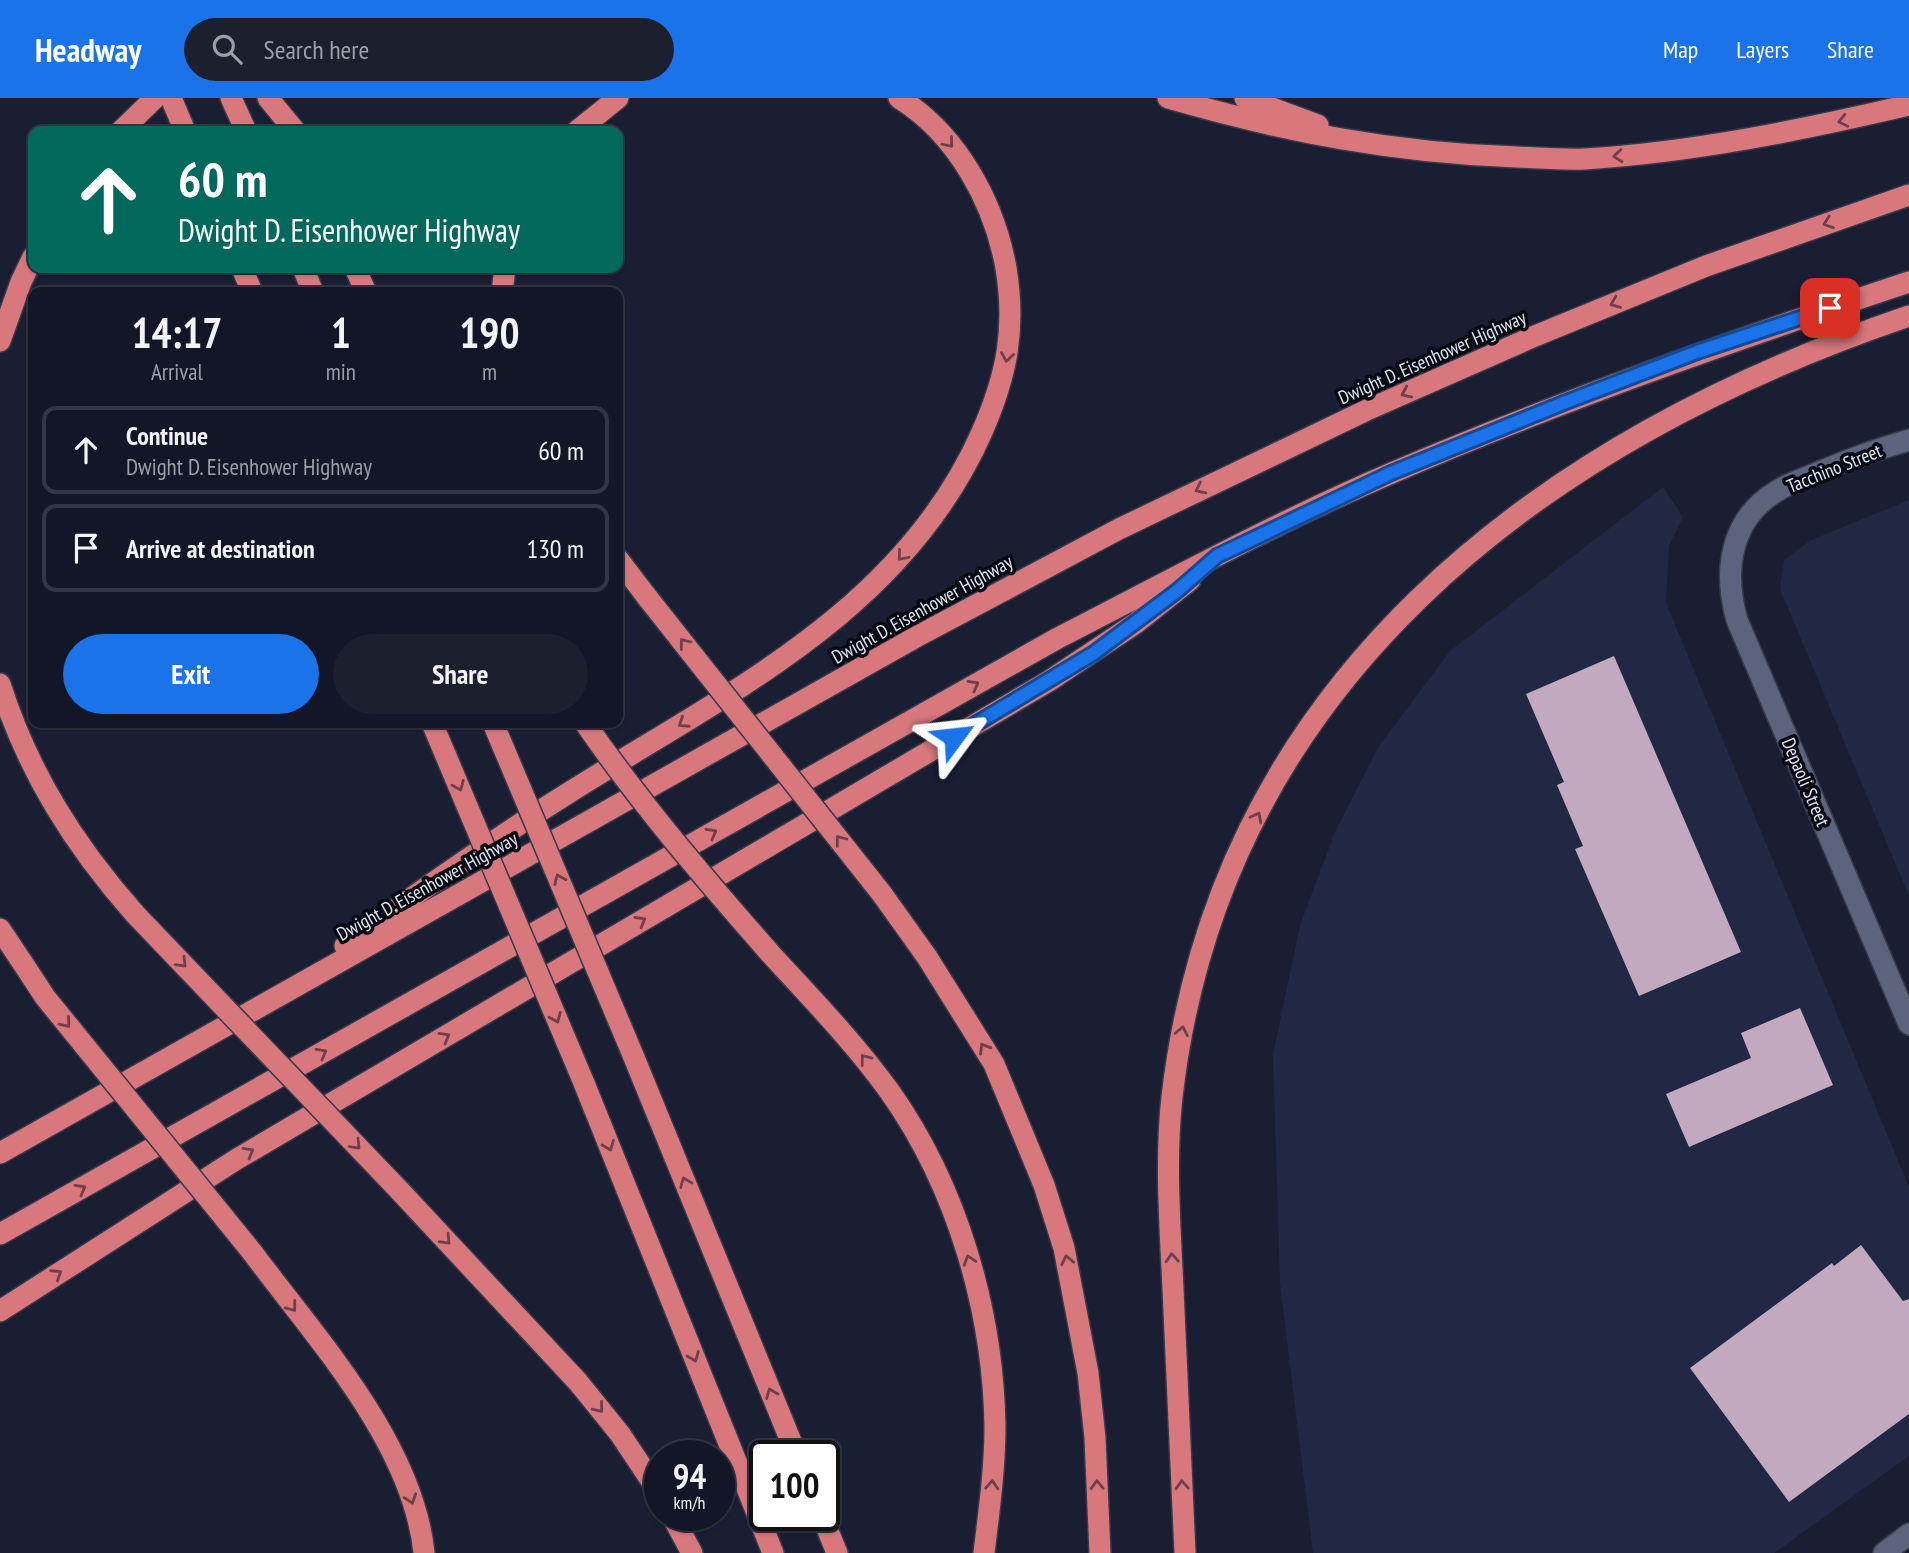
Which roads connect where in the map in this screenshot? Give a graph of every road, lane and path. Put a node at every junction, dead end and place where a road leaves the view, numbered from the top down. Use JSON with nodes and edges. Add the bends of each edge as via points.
{"nodes":[{"id":1,"x":155,"y":98,"type":"edge"},
{"id":2,"x":170,"y":98,"type":"edge"},
{"id":3,"x":232,"y":98,"type":"edge"},
{"id":4,"x":268,"y":98,"type":"edge"},
{"id":5,"x":618,"y":98,"type":"edge"},
{"id":6,"x":899,"y":98,"type":"edge"},
{"id":7,"x":1168,"y":98,"type":"edge"},
{"id":8,"x":1245,"y":98,"type":"edge"},
{"id":9,"x":1909,"y":105,"type":"edge"},
{"id":10,"x":126,"y":126,"type":"edge"},
{"id":11,"x":183,"y":126,"type":"edge"},
{"id":12,"x":244,"y":126,"type":"edge"},
{"id":13,"x":291,"y":126,"type":"edge"},
{"id":14,"x":583,"y":126,"type":"edge"},
{"id":15,"x":1379,"y":147,"type":"junction"},
{"id":16,"x":1909,"y":195,"type":"edge"},
{"id":17,"x":28,"y":267,"type":"edge"},
{"id":18,"x":1909,"y":282,"type":"edge"},
{"id":19,"x":1909,"y":316,"type":"edge"},
{"id":20,"x":0,"y":341,"type":"edge"},
{"id":21,"x":1909,"y":440,"type":"edge"},
{"id":22,"x":1738,"y":536,"type":"joint"},
{"id":23,"x":1217,"y":556,"type":"junction"},
{"id":24,"x":623,"y":566,"type":"edge"},
{"id":25,"x":0,"y":684,"type":"edge"},
{"id":26,"x":434,"y":728,"type":"edge"},
{"id":27,"x":495,"y":728,"type":"edge"},
{"id":28,"x":588,"y":728,"type":"edge"},
{"id":29,"x":0,"y":929,"type":"edge"},
{"id":30,"x":273,"y":999,"type":"junction"},
{"id":31,"x":1909,"y":1024,"type":"edge"},
{"id":32,"x":0,"y":1153,"type":"edge"},
{"id":33,"x":0,"y":1234,"type":"edge"},
{"id":34,"x":0,"y":1311,"type":"edge"},
{"id":35,"x":790,"y":1440,"type":"edge"},
{"id":36,"x":644,"y":1470,"type":"edge"},
{"id":37,"x":680,"y":1531,"type":"edge"},
{"id":38,"x":828,"y":1531,"type":"edge"},
{"id":39,"x":1909,"y":1534,"type":"edge"},
{"id":40,"x":424,"y":1553,"type":"edge"},
{"id":41,"x":692,"y":1553,"type":"edge"},
{"id":42,"x":773,"y":1553,"type":"edge"},
{"id":43,"x":837,"y":1553,"type":"edge"},
{"id":44,"x":984,"y":1553,"type":"edge"},
{"id":45,"x":1100,"y":1553,"type":"edge"},
{"id":46,"x":1185,"y":1553,"type":"edge"},
{"id":47,"x":1884,"y":1553,"type":"edge"}],
"edges":[{"from":1,"to":10,"type":"highway"},
{"from":2,"to":11,"type":"highway"},
{"from":3,"to":12,"type":"highway"},
{"from":4,"to":13,"type":"highway"},
{"from":5,"to":14,"type":"highway"},
{"from":6,"to":30,"type":"highway","one_way":true,"via":[[935,126],[977,185],[1000,242],[1009,290],[1007,363],[973,452],[951,492],[871,589],[820,632],[474,854]]},
{"from":7,"to":15,"type":"highway"},
{"from":8,"to":15,"type":"highway"},
{"from":9,"to":15,"type":"highway","one_way":true,"via":[[1693,149],[1583,159]]},
{"from":16,"to":30,"type":"highway","name":"Dwight D. Eisenhower Highway","one_way":true,"via":[[1706,266],[1535,336],[1131,522]]},
{"from":17,"to":20,"type":"highway"},
{"from":18,"to":23,"type":"highway","via":[[1697,352],[1566,402],[1391,473]]},
{"from":46,"to":19,"type":"highway","one_way":true,"via":[[1169,1200],[1172,1101],[1200,956],[1235,861],[1283,768],[1381,636],[1424,591],[1521,510],[1641,434],[1712,398]]},
{"from":21,"to":22,"type":"street","name":"Tacchino Street","via":[[1865,452],[1776,491],[1752,513]]},
{"from":22,"to":31,"type":"street","name":"Depaoli Street","via":[[1730,562],[1729,593],[1737,620]]},
{"from":33,"to":23,"type":"highway","one_way":true,"via":[[1058,638]]},
{"from":34,"to":23,"type":"highway","one_way":true,"via":[[237,1159],[1049,681],[1136,623]]},
{"from":45,"to":24,"type":"highway","one_way":true,"bridge":true,"via":[[1088,1373],[1064,1248],[1044,1185],[994,1064],[882,894]]},
{"from":25,"to":36,"type":"highway","one_way":true,"bridge":true,"via":[[48,797],[96,868],[578,1382]]},
{"from":26,"to":42,"type":"highway","one_way":true,"bridge":true,"via":[[584,1083]]},
{"from":35,"to":27,"type":"highway","one_way":true,"bridge":true},
{"from":44,"to":28,"type":"highway","one_way":true,"bridge":true,"via":[[995,1426],[989,1358],[976,1282],[954,1215],[925,1151],[855,1046],[680,850]]},
{"from":29,"to":40,"type":"highway","one_way":true,"bridge":true,"via":[[45,997],[252,1252],[379,1427],[403,1473]]},
{"from":30,"to":32,"type":"highway","name":"Dwight D. Eisenhower Highway"},
{"from":37,"to":41,"type":"highway"},
{"from":38,"to":43,"type":"highway"},
{"from":39,"to":47,"type":"street"}]}
